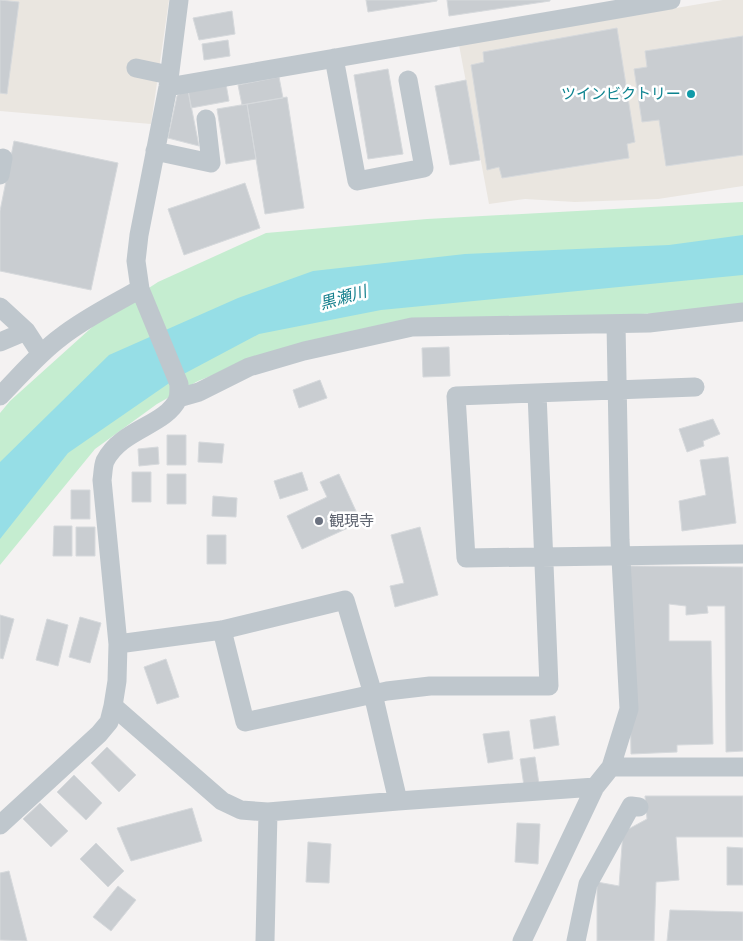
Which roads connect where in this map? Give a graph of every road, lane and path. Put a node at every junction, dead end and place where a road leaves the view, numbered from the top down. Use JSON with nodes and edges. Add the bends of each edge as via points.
{"nodes":[{"id":1,"x":179,"y":0,"type":"edge"},
{"id":2,"x":671,"y":0,"type":"edge"},
{"id":3,"x":334,"y":58,"type":"junction"},
{"id":4,"x":136,"y":68,"type":"dead end"},
{"id":5,"x":408,"y":80,"type":"dead end"},
{"id":6,"x":168,"y":81,"type":"junction"},
{"id":7,"x":206,"y":119,"type":"dead end"},
{"id":8,"x":155,"y":151,"type":"junction"},
{"id":9,"x":140,"y":289,"type":"junction"},
{"id":10,"x":0,"y":307,"type":"edge"},
{"id":11,"x":743,"y":312,"type":"edge"},
{"id":12,"x":616,"y":324,"type":"junction"},
{"id":13,"x":26,"y":331,"type":"junction"},
{"id":14,"x":0,"y":342,"type":"edge"},
{"id":15,"x":42,"y":354,"type":"junction"},
{"id":16,"x":695,"y":387,"type":"dead end"},
{"id":17,"x":617,"y":389,"type":"junction"},
{"id":18,"x":179,"y":391,"type":"junction"},
{"id":19,"x":537,"y":393,"type":"junction"},
{"id":20,"x":0,"y":396,"type":"edge"},
{"id":21,"x":742,"y":554,"type":"dead end"},
{"id":22,"x":621,"y":555,"type":"junction"},
{"id":23,"x":544,"y":556,"type":"junction"},
{"id":24,"x":222,"y":630,"type":"junction"},
{"id":25,"x":118,"y":644,"type":"junction"},
{"id":26,"x":373,"y":694,"type":"junction"},
{"id":27,"x":113,"y":706,"type":"junction"},
{"id":28,"x":611,"y":767,"type":"junction"},
{"id":29,"x":743,"y":767,"type":"edge"},
{"id":30,"x":595,"y":787,"type":"junction"},
{"id":31,"x":398,"y":801,"type":"junction"},
{"id":32,"x":639,"y":807,"type":"dead end"},
{"id":33,"x":268,"y":812,"type":"junction"},
{"id":34,"x":1,"y":824,"type":"edge"},
{"id":35,"x":265,"y":941,"type":"edge"},
{"id":36,"x":522,"y":941,"type":"edge"},
{"id":37,"x":576,"y":941,"type":"edge"}],
"edges":[{"from":1,"to":6,"type":"street"},
{"from":2,"to":3,"type":"street"},
{"from":3,"to":5,"type":"street","via":[[357,181],[424,168]]},
{"from":3,"to":6,"type":"street"},
{"from":4,"to":6,"type":"street"},
{"from":6,"to":8,"type":"street"},
{"from":7,"to":8,"type":"street","via":[[211,163]]},
{"from":8,"to":9,"type":"street","via":[[136,261]]},
{"from":9,"to":15,"type":"street","via":[[89,318]]},
{"from":9,"to":18,"type":"street"},
{"from":10,"to":13,"type":"street"},
{"from":11,"to":12,"type":"street"},
{"from":12,"to":17,"type":"street"},
{"from":12,"to":18,"type":"street","via":[[412,328],[304,351],[249,367],[199,392]]},
{"from":13,"to":14,"type":"street"},
{"from":13,"to":15,"type":"street"},
{"from":15,"to":20,"type":"street"},
{"from":16,"to":17,"type":"street"},
{"from":17,"to":19,"type":"street"},
{"from":17,"to":22,"type":"street"},
{"from":18,"to":25,"type":"street","via":[[167,412],[116,445],[104,462],[102,480]]},
{"from":19,"to":23,"type":"street"},
{"from":19,"to":23,"type":"street","via":[[456,396],[466,558]]},
{"from":21,"to":22,"type":"street"},
{"from":22,"to":23,"type":"street"},
{"from":22,"to":28,"type":"street","via":[[629,709]]},
{"from":23,"to":26,"type":"street","via":[[549,686],[430,686]]},
{"from":24,"to":25,"type":"street"},
{"from":24,"to":26,"type":"street","via":[[345,600]]},
{"from":24,"to":26,"type":"street","via":[[245,722]]},
{"from":25,"to":27,"type":"street"},
{"from":26,"to":31,"type":"street"},
{"from":27,"to":33,"type":"street","via":[[222,801],[241,810]]},
{"from":27,"to":34,"type":"street","via":[[108,722],[99,734]]},
{"from":28,"to":29,"type":"street"},
{"from":28,"to":30,"type":"street"},
{"from":30,"to":31,"type":"street"},
{"from":30,"to":36,"type":"street"},
{"from":31,"to":33,"type":"street"},
{"from":32,"to":37,"type":"street","via":[[630,806],[588,884]]},
{"from":33,"to":35,"type":"street"}]}
